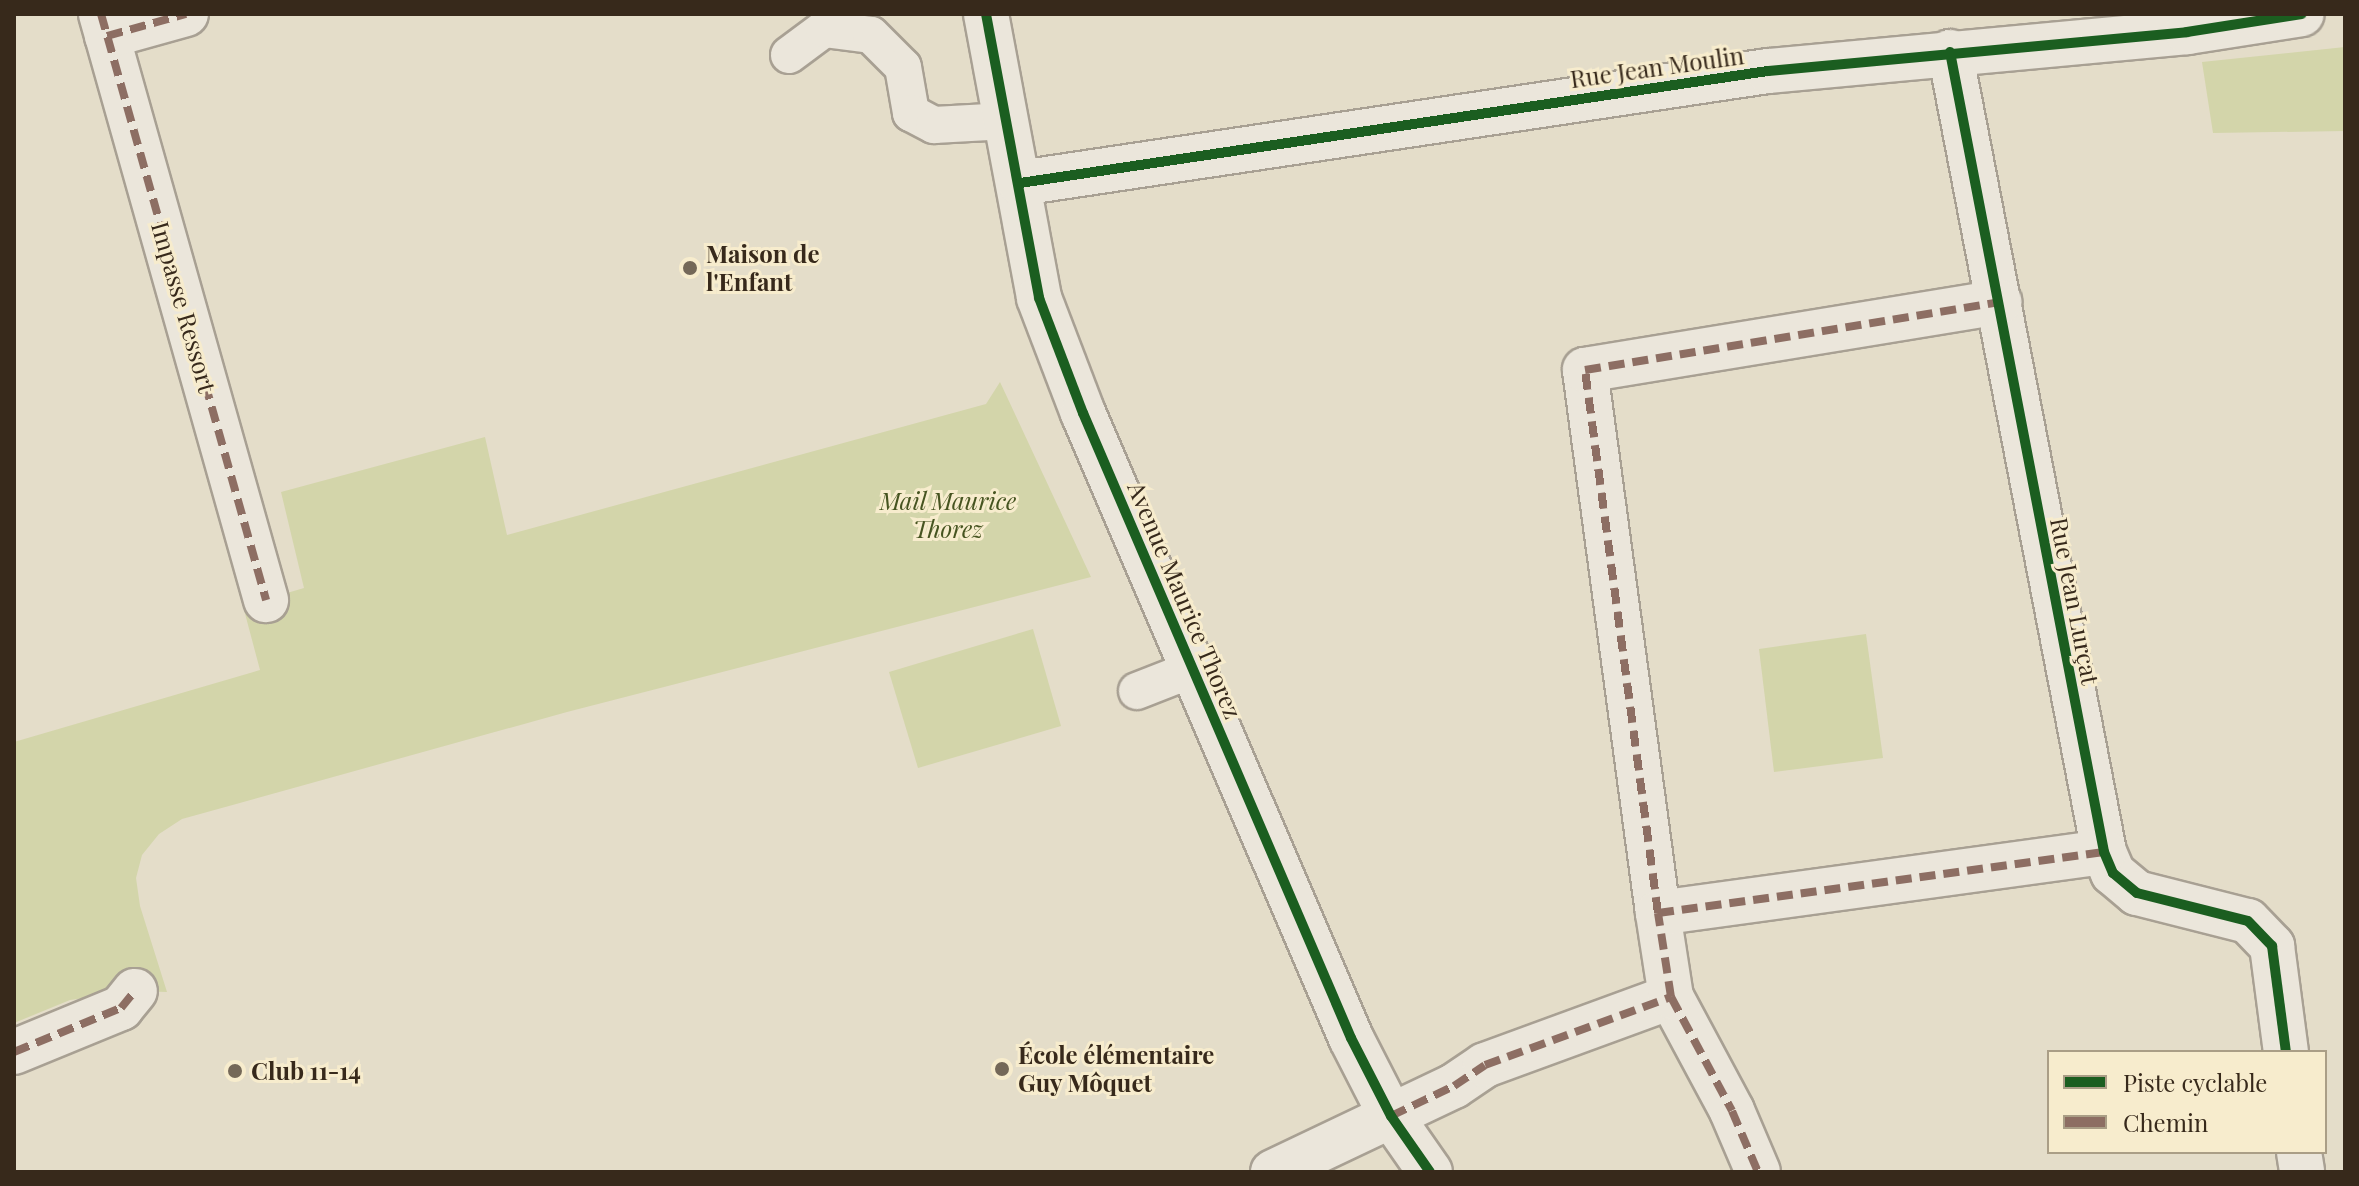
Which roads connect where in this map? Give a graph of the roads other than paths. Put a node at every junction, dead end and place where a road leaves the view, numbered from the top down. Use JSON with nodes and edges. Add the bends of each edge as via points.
{"nodes":[{"id":1,"x":186,"y":14,"type":"edge"},
{"id":2,"x":986,"y":14,"type":"edge"},
{"id":3,"x":2302,"y":14,"type":"edge"},
{"id":4,"x":104,"y":25,"type":"edge"},
{"id":5,"x":1950,"y":52,"type":"junction"},
{"id":6,"x":789,"y":55,"type":"dead end"},
{"id":7,"x":1007,"y":121,"type":"junction"},
{"id":8,"x":1020,"y":183,"type":"junction"},
{"id":9,"x":1999,"y":302,"type":"junction"},
{"id":10,"x":266,"y":600,"type":"dead end"},
{"id":11,"x":1193,"y":669,"type":"junction"},
{"id":12,"x":1137,"y":691,"type":"dead end"},
{"id":13,"x":2104,"y":852,"type":"junction"},
{"id":14,"x":1658,"y":913,"type":"junction"},
{"id":15,"x":135,"y":991,"type":"dead end"},
{"id":16,"x":1671,"y":997,"type":"junction"},
{"id":17,"x":2286,"y":1050,"type":"edge"},
{"id":18,"x":14,"y":1052,"type":"edge"},
{"id":19,"x":1391,"y":1116,"type":"junction"},
{"id":20,"x":1273,"y":1172,"type":"edge"},
{"id":21,"x":1430,"y":1172,"type":"edge"},
{"id":22,"x":1758,"y":1172,"type":"edge"}],
"edges":[{"from":1,"to":4,"type":"street"},
{"from":2,"to":7,"type":"street","name":"Avenue Maurice Thorez"},
{"from":3,"to":5,"type":"street","name":"Rue Jean Moulin","via":[[2187,32]]},
{"from":4,"to":10,"type":"street","name":"Impasse Ressort"},
{"from":5,"to":8,"type":"street","name":"Rue Jean Moulin","via":[[1737,75]]},
{"from":5,"to":9,"type":"street","name":"Rue Jean Lurçat"},
{"from":6,"to":7,"type":"lane","via":[[824,29],[871,35],[903,67],[911,113],[934,125]]},
{"from":7,"to":8,"type":"street","name":"Avenue Maurice Thorez"},
{"from":8,"to":11,"type":"street","name":"Avenue Maurice Thorez","via":[[1039,298]]},
{"from":9,"to":13,"type":"street","name":"Rue Jean Lurçat"},
{"from":9,"to":14,"type":"street","via":[[1585,370]]},
{"from":11,"to":12,"type":"lane"},
{"from":11,"to":19,"type":"street","name":"Avenue Maurice Thorez","via":[[1351,1038]]},
{"from":13,"to":14,"type":"street"},
{"from":13,"to":17,"type":"street","name":"Rue Jean Lurçat","via":[[2113,873],[2137,893],[2248,921],[2272,946]]},
{"from":14,"to":16,"type":"street"},
{"from":15,"to":18,"type":"street","via":[[121,1008]]},
{"from":16,"to":19,"type":"street","via":[[1485,1065]]},
{"from":16,"to":22,"type":"street"},
{"from":19,"to":20,"type":"street"},
{"from":19,"to":21,"type":"street","name":"Avenue Maurice Thorez"}]}
